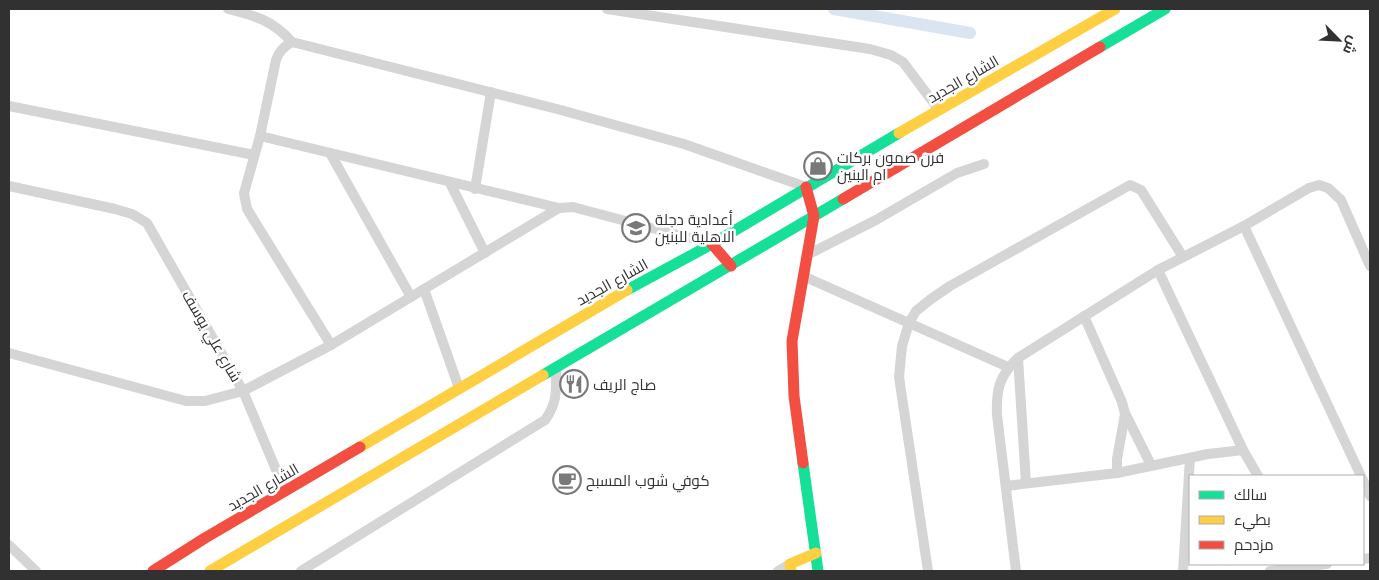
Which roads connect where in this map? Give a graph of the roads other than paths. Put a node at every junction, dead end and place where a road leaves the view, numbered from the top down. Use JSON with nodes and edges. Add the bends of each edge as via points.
{"nodes":[{"id":1,"x":228,"y":9,"type":"edge"},
{"id":2,"x":607,"y":9,"type":"edge"},
{"id":3,"x":1115,"y":9,"type":"edge"},
{"id":4,"x":1166,"y":9,"type":"edge"},
{"id":5,"x":292,"y":42,"type":"junction"},
{"id":6,"x":491,"y":92,"type":"junction"},
{"id":7,"x":9,"y":106,"type":"edge"},
{"id":8,"x":939,"y":110,"type":"junction"},
{"id":9,"x":260,"y":136,"type":"junction"},
{"id":10,"x":330,"y":153,"type":"junction"},
{"id":11,"x":254,"y":155,"type":"junction"},
{"id":12,"x":984,"y":164,"type":"dead end"},
{"id":13,"x":450,"y":183,"type":"junction"},
{"id":14,"x":9,"y":186,"type":"edge"},
{"id":15,"x":806,"y":187,"type":"junction"},
{"id":16,"x":475,"y":189,"type":"junction"},
{"id":17,"x":559,"y":208,"type":"junction"},
{"id":18,"x":814,"y":216,"type":"junction"},
{"id":19,"x":1244,"y":226,"type":"junction"},
{"id":20,"x":712,"y":244,"type":"junction"},
{"id":21,"x":484,"y":253,"type":"junction"},
{"id":22,"x":807,"y":255,"type":"junction"},
{"id":23,"x":1183,"y":257,"type":"junction"},
{"id":24,"x":731,"y":266,"type":"junction"},
{"id":25,"x":1370,"y":266,"type":"edge"},
{"id":26,"x":1158,"y":270,"type":"junction"},
{"id":27,"x":803,"y":276,"type":"junction"},
{"id":28,"x":424,"y":289,"type":"junction"},
{"id":29,"x":410,"y":297,"type":"junction"},
{"id":30,"x":1084,"y":316,"type":"junction"},
{"id":31,"x":909,"y":323,"type":"junction"},
{"id":32,"x":331,"y":345,"type":"junction"},
{"id":33,"x":9,"y":353,"type":"edge"},
{"id":34,"x":1018,"y":358,"type":"junction"},
{"id":35,"x":1008,"y":367,"type":"junction"},
{"id":36,"x":556,"y":368,"type":"junction"},
{"id":37,"x":460,"y":388,"type":"junction"},
{"id":38,"x":243,"y":391,"type":"junction"},
{"id":39,"x":1125,"y":414,"type":"junction"},
{"id":40,"x":1243,"y":450,"type":"junction"},
{"id":41,"x":1190,"y":458,"type":"junction"},
{"id":42,"x":1151,"y":465,"type":"junction"},
{"id":43,"x":1117,"y":473,"type":"junction"},
{"id":44,"x":1257,"y":475,"type":"edge"},
{"id":45,"x":1361,"y":475,"type":"edge"},
{"id":46,"x":1364,"y":482,"type":"edge"},
{"id":47,"x":1026,"y":484,"type":"junction"},
{"id":48,"x":1006,"y":486,"type":"junction"},
{"id":49,"x":286,"y":491,"type":"junction"},
{"id":50,"x":1370,"y":496,"type":"edge"},
{"id":51,"x":9,"y":545,"type":"edge"},
{"id":52,"x":816,"y":553,"type":"junction"},
{"id":53,"x":1314,"y":565,"type":"edge"},
{"id":54,"x":1300,"y":566,"type":"edge"},
{"id":55,"x":790,"y":568,"type":"edge"},
{"id":56,"x":36,"y":571,"type":"edge"},
{"id":57,"x":153,"y":571,"type":"edge"},
{"id":58,"x":210,"y":571,"type":"edge"},
{"id":59,"x":301,"y":571,"type":"edge"},
{"id":60,"x":778,"y":571,"type":"edge"},
{"id":61,"x":818,"y":571,"type":"edge"},
{"id":62,"x":928,"y":571,"type":"edge"},
{"id":63,"x":1016,"y":571,"type":"edge"},
{"id":64,"x":1183,"y":571,"type":"edge"},
{"id":65,"x":1270,"y":571,"type":"edge"}],
"edges":[{"from":1,"to":5,"type":"street","via":[[263,19]]},
{"from":2,"to":8,"type":"street","via":[[870,49],[891,55],[903,62]]},
{"from":3,"to":8,"type":"main road","name":"الشارع الجديد"},
{"from":4,"to":18,"type":"main road"},
{"from":5,"to":6,"type":"street"},
{"from":5,"to":9,"type":"street","via":[[281,50],[276,60]]},
{"from":6,"to":15,"type":"street","via":[[684,144]]},
{"from":6,"to":16,"type":"street"},
{"from":7,"to":11,"type":"street"},
{"from":8,"to":15,"type":"main road","name":"الشارع الجديد"},
{"from":9,"to":10,"type":"street"},
{"from":9,"to":11,"type":"street"},
{"from":10,"to":13,"type":"street"},
{"from":10,"to":29,"type":"street"},
{"from":11,"to":32,"type":"street","via":[[244,193],[247,209]]},
{"from":12,"to":22,"type":"street","via":[[957,173]]},
{"from":13,"to":16,"type":"street"},
{"from":13,"to":21,"type":"street"},
{"from":14,"to":38,"type":"street","name":"شارع علي يوسف","via":[[115,209],[147,223]]},
{"from":15,"to":18,"type":"main road"},
{"from":15,"to":20,"type":"main road","name":"الشارع الجديد"},
{"from":16,"to":17,"type":"street"},
{"from":17,"to":20,"type":"street","via":[[574,207]]},
{"from":17,"to":21,"type":"street"},
{"from":18,"to":22,"type":"main road"},
{"from":18,"to":24,"type":"main road"},
{"from":19,"to":23,"type":"street"},
{"from":19,"to":25,"type":"street","via":[[1319,185],[1328,188],[1341,200]]},
{"from":19,"to":45,"type":"street"},
{"from":20,"to":24,"type":"main road"},
{"from":20,"to":37,"type":"main road","name":"الشارع الجديد","via":[[612,298]]},
{"from":21,"to":28,"type":"street"},
{"from":22,"to":27,"type":"main road"},
{"from":23,"to":26,"type":"street"},
{"from":23,"to":31,"type":"street","via":[[1141,190],[1130,185],[950,286],[916,311]]},
{"from":24,"to":36,"type":"main road"},
{"from":26,"to":30,"type":"street"},
{"from":26,"to":40,"type":"street"},
{"from":27,"to":31,"type":"street"},
{"from":27,"to":52,"type":"main road","via":[[792,341],[792,362]]},
{"from":28,"to":29,"type":"street"},
{"from":28,"to":37,"type":"street"},
{"from":29,"to":32,"type":"street"},
{"from":30,"to":34,"type":"street"},
{"from":30,"to":39,"type":"street"},
{"from":31,"to":35,"type":"street"},
{"from":31,"to":62,"type":"street","via":[[902,346],[899,377]]},
{"from":32,"to":38,"type":"street"},
{"from":33,"to":38,"type":"street","name":"شارع علي يوسف","via":[[186,401],[205,401]]},
{"from":34,"to":35,"type":"street"},
{"from":34,"to":47,"type":"street"},
{"from":35,"to":48,"type":"street","via":[[996,397]]},
{"from":36,"to":58,"type":"main road"},
{"from":36,"to":59,"type":"street","via":[[556,398],[544,420]]},
{"from":37,"to":49,"type":"main road","name":"الشارع الجديد"},
{"from":38,"to":49,"type":"street"},
{"from":39,"to":42,"type":"street"},
{"from":39,"to":43,"type":"street"},
{"from":40,"to":41,"type":"street"},
{"from":40,"to":44,"type":"street"},
{"from":41,"to":42,"type":"street"},
{"from":41,"to":64,"type":"street"},
{"from":42,"to":43,"type":"street"},
{"from":43,"to":47,"type":"street"},
{"from":46,"to":50,"type":"street"},
{"from":47,"to":48,"type":"street"},
{"from":48,"to":63,"type":"street"},
{"from":49,"to":57,"type":"main road","name":"الشارع الجديد"},
{"from":51,"to":56,"type":"street"},
{"from":52,"to":55,"type":"main road"},
{"from":52,"to":61,"type":"main road"},
{"from":53,"to":54,"type":"street"},
{"from":54,"to":65,"type":"street"},
{"from":55,"to":60,"type":"street"}]}
